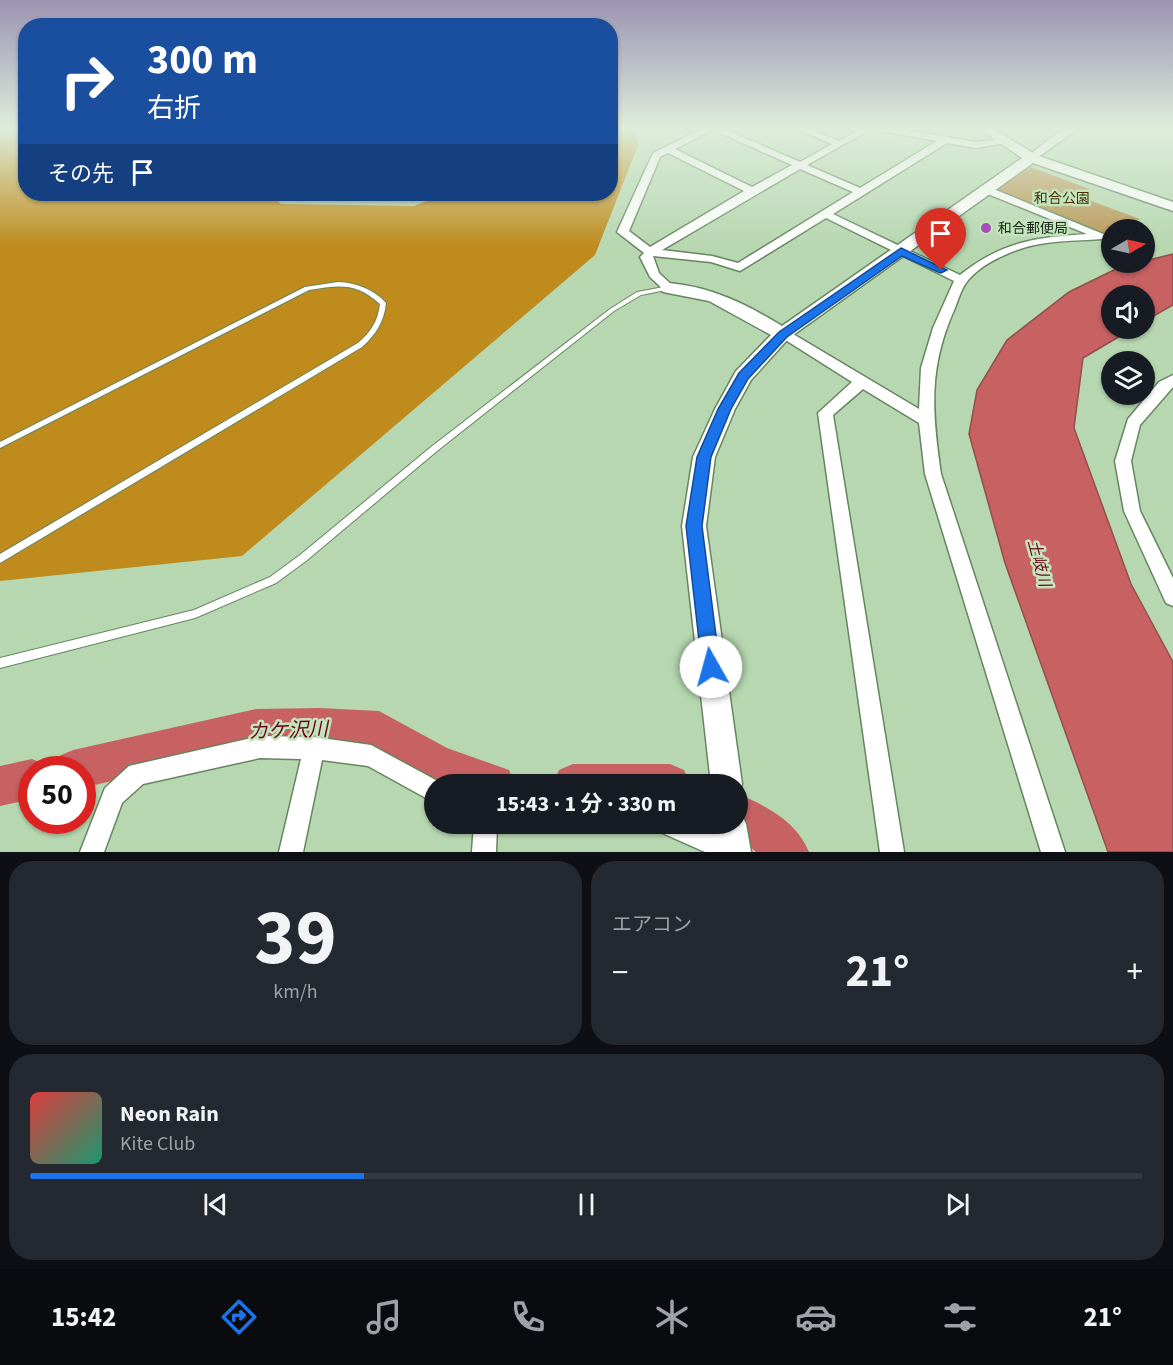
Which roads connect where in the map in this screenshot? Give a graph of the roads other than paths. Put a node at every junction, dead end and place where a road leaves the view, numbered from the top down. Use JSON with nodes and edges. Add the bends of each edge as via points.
{"nodes":[{"id":1,"x":651,"y":168,"type":"edge"},
{"id":2,"x":706,"y":168,"type":"edge"},
{"id":3,"x":795,"y":168,"type":"edge"},
{"id":4,"x":806,"y":168,"type":"edge"},
{"id":5,"x":900,"y":168,"type":"edge"},
{"id":6,"x":1017,"y":168,"type":"edge"},
{"id":7,"x":1059,"y":168,"type":"edge"},
{"id":8,"x":987,"y":189,"type":"junction"},
{"id":9,"x":753,"y":191,"type":"junction"},
{"id":10,"x":861,"y":192,"type":"junction"},
{"id":11,"x":1173,"y":207,"type":"edge"},
{"id":12,"x":825,"y":214,"type":"junction"},
{"id":13,"x":650,"y":252,"type":"junction"},
{"id":14,"x":901,"y":252,"type":"junction"},
{"id":15,"x":962,"y":280,"type":"junction"},
{"id":16,"x":669,"y":288,"type":"junction"},
{"id":17,"x":783,"y":334,"type":"junction"},
{"id":18,"x":1173,"y":380,"type":"edge"},
{"id":19,"x":862,"y":382,"type":"junction"},
{"id":20,"x":926,"y":420,"type":"junction"},
{"id":21,"x":0,"y":445,"type":"edge"},
{"id":22,"x":0,"y":559,"type":"edge"},
{"id":23,"x":1173,"y":597,"type":"edge"},
{"id":24,"x":0,"y":663,"type":"edge"},
{"id":25,"x":314,"y":747,"type":"junction"},
{"id":26,"x":725,"y":774,"type":"edge"},
{"id":27,"x":424,"y":786,"type":"edge"},
{"id":28,"x":485,"y":834,"type":"edge"},
{"id":29,"x":691,"y":834,"type":"edge"},
{"id":30,"x":731,"y":834,"type":"edge"},
{"id":31,"x":92,"y":852,"type":"edge"},
{"id":32,"x":291,"y":852,"type":"edge"},
{"id":33,"x":484,"y":852,"type":"edge"},
{"id":34,"x":733,"y":852,"type":"edge"},
{"id":35,"x":892,"y":852,"type":"edge"},
{"id":36,"x":1053,"y":852,"type":"edge"}],
"edges":[{"from":1,"to":13,"type":"street","via":[[623,232]]},
{"from":2,"to":9,"type":"street"},
{"from":3,"to":9,"type":"street"},
{"from":4,"to":10,"type":"street"},
{"from":5,"to":10,"type":"street"},
{"from":6,"to":8,"type":"main road"},
{"from":7,"to":11,"type":"main road"},
{"from":8,"to":14,"type":"main road"},
{"from":8,"to":15,"type":"street","via":[[1102,236],[1017,246],[986,260]]},
{"from":9,"to":13,"type":"street"},
{"from":10,"to":12,"type":"street"},
{"from":12,"to":13,"type":"street","via":[[740,267]]},
{"from":12,"to":14,"type":"street"},
{"from":13,"to":16,"type":"street","via":[[646,257],[650,271]]},
{"from":14,"to":15,"type":"street"},
{"from":14,"to":17,"type":"main road"},
{"from":15,"to":20,"type":"street","via":[[939,328],[928,368]]},
{"from":16,"to":17,"type":"main road","via":[[724,299]]},
{"from":16,"to":24,"type":"lane","via":[[639,293],[612,310],[273,580],[195,614]]},
{"from":17,"to":19,"type":"street"},
{"from":17,"to":26,"type":"main road","via":[[743,376],[725,409],[704,457],[694,526]]},
{"from":18,"to":23,"type":"street","via":[[1133,423],[1123,461],[1132,511]]},
{"from":19,"to":20,"type":"street"},
{"from":19,"to":35,"type":"street","via":[[825,412]]},
{"from":20,"to":36,"type":"street","via":[[933,474]]},
{"from":21,"to":22,"type":"lane","via":[[307,288],[361,286],[382,303],[382,317],[375,332],[360,345]]},
{"from":25,"to":27,"type":"street","via":[[371,756]]},
{"from":25,"to":31,"type":"street","via":[[260,747],[136,774],[113,796]]},
{"from":25,"to":32,"type":"street"},
{"from":28,"to":33,"type":"street"},
{"from":29,"to":34,"type":"street"},
{"from":30,"to":34,"type":"main road"}]}
